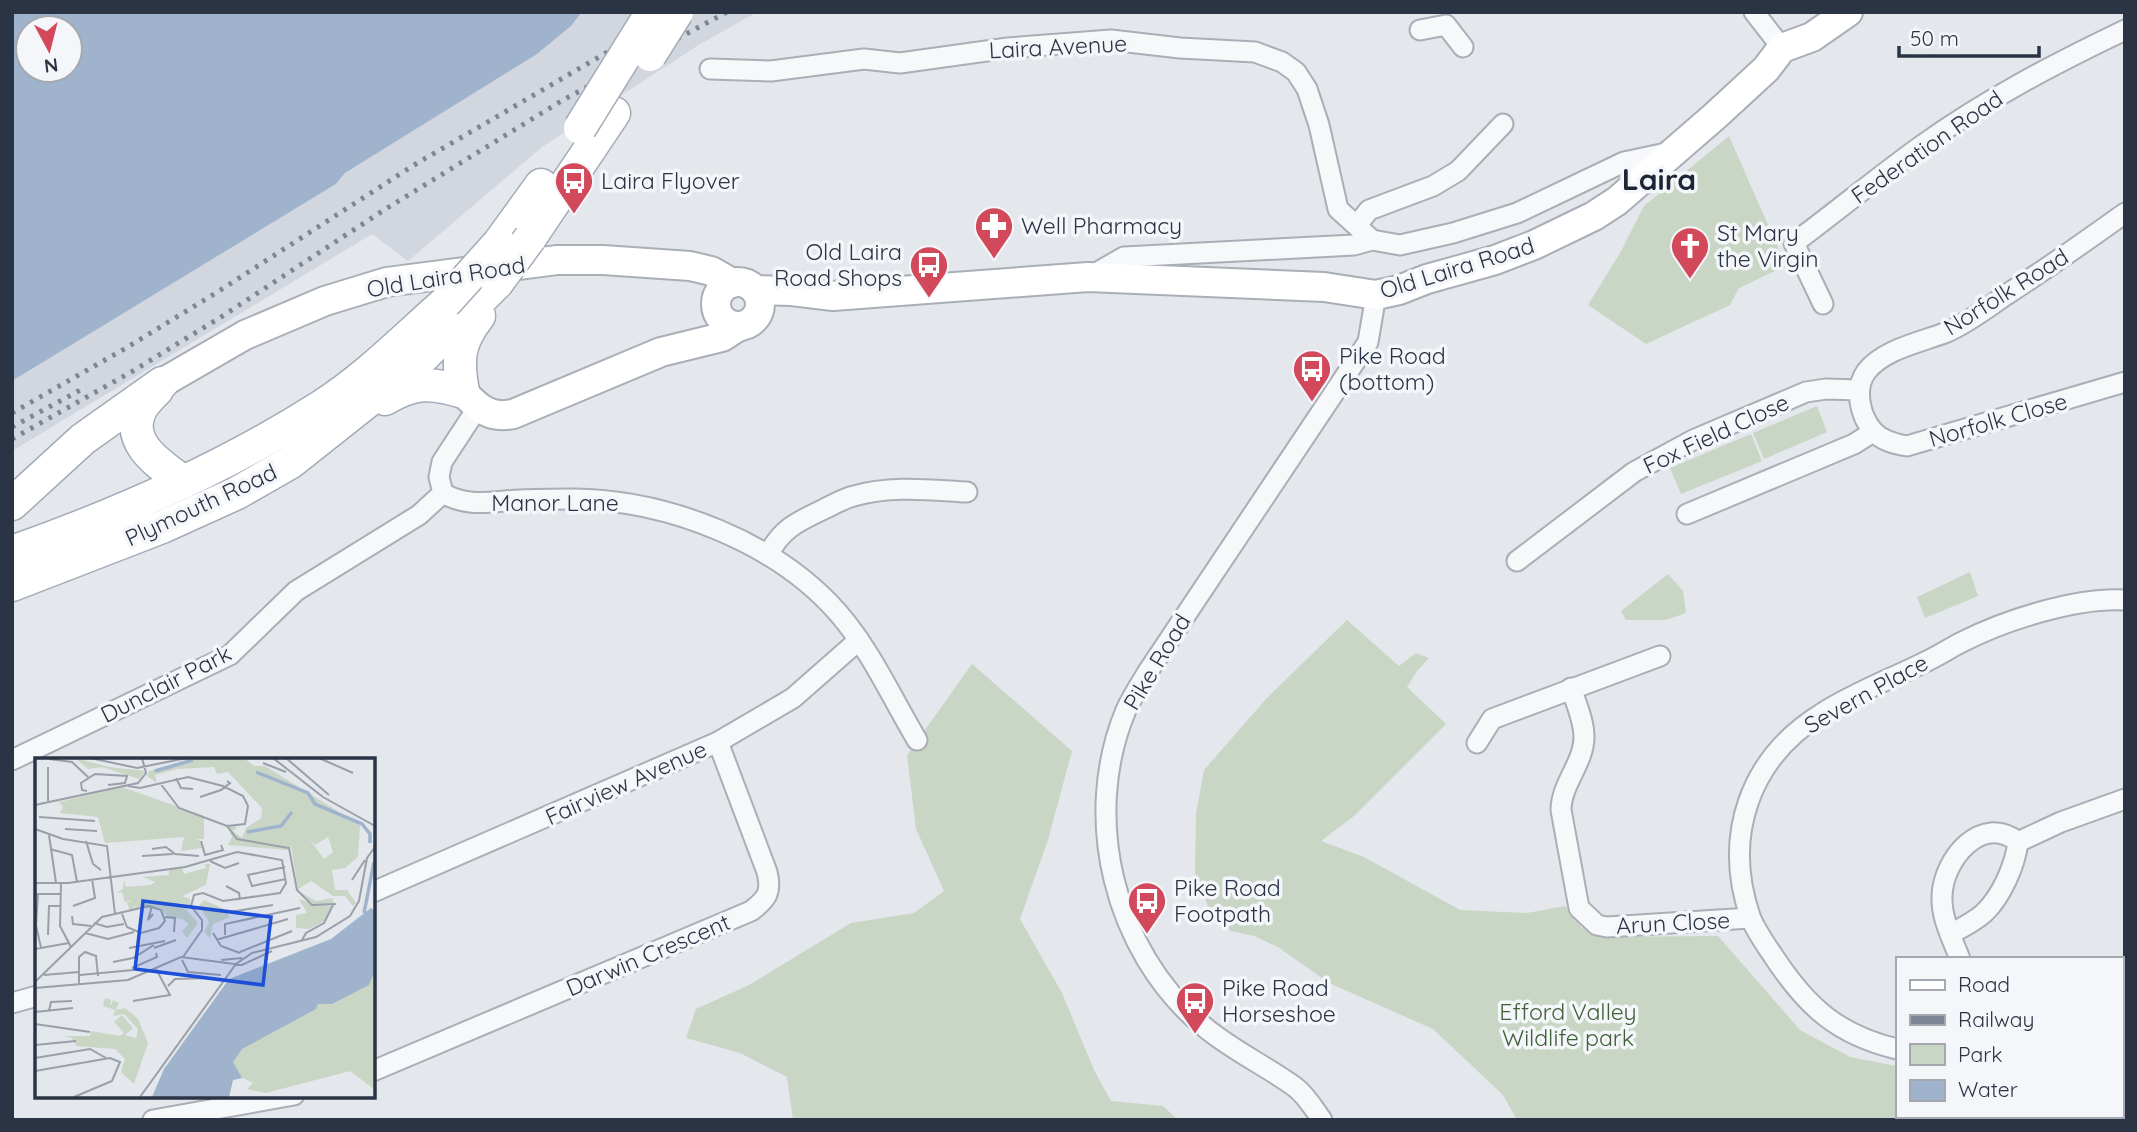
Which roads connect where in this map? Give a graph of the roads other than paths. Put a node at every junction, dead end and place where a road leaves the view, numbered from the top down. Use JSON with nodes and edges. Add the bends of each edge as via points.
{"nodes":[{"id":1,"x":652,"y":12,"type":"edge"},
{"id":2,"x":677,"y":12,"type":"edge"},
{"id":3,"x":1754,"y":12,"type":"edge"},
{"id":4,"x":1848,"y":12,"type":"edge"},
{"id":5,"x":1449,"y":19,"type":"edge"},
{"id":6,"x":1420,"y":30,"type":"dead end"},
{"id":7,"x":2125,"y":30,"type":"edge"},
{"id":8,"x":1463,"y":47,"type":"dead end"},
{"id":9,"x":1782,"y":48,"type":"junction"},
{"id":10,"x":710,"y":69,"type":"dead end"},
{"id":11,"x":1503,"y":124,"type":"dead end"},
{"id":12,"x":1672,"y":152,"type":"junction"},
{"id":13,"x":2125,"y":213,"type":"edge"},
{"id":14,"x":1357,"y":225,"type":"junction"},
{"id":15,"x":1372,"y":240,"type":"junction"},
{"id":16,"x":1088,"y":277,"type":"junction"},
{"id":17,"x":495,"y":285,"type":"junction"},
{"id":18,"x":1376,"y":295,"type":"junction"},
{"id":19,"x":1823,"y":304,"type":"dead end"},
{"id":20,"x":736,"y":306,"type":"junction"},
{"id":21,"x":2125,"y":382,"type":"edge"},
{"id":22,"x":162,"y":383,"type":"junction"},
{"id":23,"x":1859,"y":390,"type":"junction"},
{"id":24,"x":471,"y":400,"type":"junction"},
{"id":25,"x":341,"y":425,"type":"junction"},
{"id":26,"x":1873,"y":432,"type":"junction"},
{"id":27,"x":184,"y":482,"type":"junction"},
{"id":28,"x":967,"y":492,"type":"dead end"},
{"id":29,"x":443,"y":493,"type":"junction"},
{"id":30,"x":12,"y":504,"type":"edge"},
{"id":31,"x":1687,"y":514,"type":"dead end"},
{"id":32,"x":12,"y":552,"type":"edge"},
{"id":33,"x":768,"y":555,"type":"junction"},
{"id":34,"x":1517,"y":561,"type":"dead end"},
{"id":35,"x":12,"y":585,"type":"edge"},
{"id":36,"x":2125,"y":600,"type":"edge"},
{"id":37,"x":859,"y":640,"type":"junction"},
{"id":38,"x":1660,"y":656,"type":"dead end"},
{"id":39,"x":1571,"y":688,"type":"junction"},
{"id":40,"x":917,"y":740,"type":"dead end"},
{"id":41,"x":718,"y":742,"type":"junction"},
{"id":42,"x":1477,"y":743,"type":"dead end"},
{"id":43,"x":12,"y":760,"type":"edge"},
{"id":44,"x":2125,"y":799,"type":"edge"},
{"id":45,"x":2018,"y":842,"type":"junction"},
{"id":46,"x":374,"y":892,"type":"edge"},
{"id":47,"x":1750,"y":918,"type":"junction"},
{"id":48,"x":1950,"y":934,"type":"junction"},
{"id":49,"x":1959,"y":957,"type":"edge"},
{"id":50,"x":35,"y":997,"type":"edge"},
{"id":51,"x":12,"y":1003,"type":"edge"},
{"id":52,"x":1896,"y":1049,"type":"edge"},
{"id":53,"x":374,"y":1071,"type":"edge"},
{"id":54,"x":283,"y":1097,"type":"edge"},
{"id":55,"x":153,"y":1120,"type":"edge"},
{"id":56,"x":1322,"y":1120,"type":"edge"}],
"edges":[{"from":1,"to":27,"type":"main road","name":"Plymouth Road","bridge":true,"via":[[580,128],[499,243],[444,303],[324,405]]},
{"from":2,"to":17,"type":"main road","bridge":true,"via":[[614,113]]},
{"from":3,"to":9,"type":"street"},
{"from":4,"to":9,"type":"main road","name":"Old Laira Road","via":[[1812,37]]},
{"from":5,"to":6,"type":"street"},
{"from":5,"to":8,"type":"street"},
{"from":7,"to":19,"type":"street","name":"Federation Road","via":[[2064,59],[1922,145],[1794,243]]},
{"from":9,"to":12,"type":"main road","name":"Old Laira Road","via":[[1766,69]]},
{"from":10,"to":14,"type":"street","name":"Laira Avenue","via":[[771,71],[864,59],[900,63],[1111,40],[1255,52],[1282,62],[1307,89],[1320,125],[1338,209]]},
{"from":11,"to":14,"type":"street","via":[[1458,171],[1369,211]]},
{"from":12,"to":15,"type":"street","name":"Old Laira Road","via":[[1624,162],[1517,213],[1453,233],[1400,245]]},
{"from":12,"to":18,"type":"main road","name":"Old Laira Road","via":[[1617,201],[1571,228],[1495,260]]},
{"from":13,"to":23,"type":"street","name":"Norfolk Road","via":[[1951,330],[1875,362]]},
{"from":14,"to":15,"type":"street","name":"Laira Avenue"},
{"from":15,"to":16,"type":"street","name":"Old Laira Road","via":[[1354,245],[1124,257]]},
{"from":16,"to":18,"type":"main road","name":"Old Laira Road","via":[[1324,287]]},
{"from":16,"to":20,"type":"main road","name":"Old Laira Road","via":[[833,296],[792,291]]},
{"from":17,"to":24,"type":"main road","via":[[459,352],[459,371]]},
{"from":17,"to":25,"type":"main road","name":"Plymouth Road","via":[[421,359]]},
{"from":18,"to":56,"type":"street","name":"Pike Road","via":[[1368,342],[1126,710],[1108,782],[1110,864],[1136,942],[1150,965],[1200,1024],[1297,1089]]},
{"from":20,"to":22,"type":"main road","name":"Old Laira Road","via":[[711,271],[668,263],[557,260],[387,282],[325,301],[245,335]]},
{"from":20,"to":24,"type":"main road","name":"Old Laira Road","via":[[722,337],[661,352],[522,412],[497,416]]},
{"from":21,"to":26,"type":"street","name":"Norfolk Close","via":[[1907,446],[1889,443]]},
{"from":22,"to":27,"type":"main road","via":[[136,423],[139,443]]},
{"from":22,"to":30,"type":"main road","via":[[83,439]]},
{"from":23,"to":26,"type":"street","via":[[1863,414]]},
{"from":23,"to":34,"type":"street","name":"Fox Field Close","via":[[1807,392],[1693,440],[1634,472]]},
{"from":24,"to":25,"type":"main road","via":[[440,385],[414,385]]},
{"from":24,"to":29,"type":"street","via":[[442,462]]},
{"from":25,"to":35,"type":"main road","name":"Plymouth Road","via":[[291,462],[237,493]]},
{"from":26,"to":31,"type":"street"},
{"from":27,"to":32,"type":"main road","name":"Plymouth Road","via":[[94,523]]},
{"from":28,"to":33,"type":"street","via":[[880,490],[852,496],[796,522],[777,538]]},
{"from":29,"to":33,"type":"street","name":"Manor Lane","via":[[455,500],[479,503],[548,499],[624,502],[674,513]]},
{"from":29,"to":43,"type":"street","name":"Dunclair Park","via":[[419,515],[296,591],[230,655]]},
{"from":33,"to":37,"type":"street","name":"Manor Lane","via":[[838,612]]},
{"from":36,"to":47,"type":"street","name":"Severn Place","via":[[2103,599],[2044,611],[2000,626],[1821,713],[1794,734],[1769,759],[1747,801],[1739,854]]},
{"from":37,"to":40,"type":"street","name":"Manor Lane"},
{"from":37,"to":41,"type":"street","name":"Fairview Avenue","via":[[793,698]]},
{"from":38,"to":39,"type":"street"},
{"from":39,"to":42,"type":"street","via":[[1492,719]]},
{"from":39,"to":47,"type":"street","name":"Arun Close","via":[[1584,736],[1561,810],[1579,908],[1597,925],[1607,927]]},
{"from":41,"to":46,"type":"street","name":"Fairview Avenue"},
{"from":41,"to":53,"type":"street","name":"Darwin Crescent","via":[[767,872],[771,887],[765,900],[751,911]]},
{"from":44,"to":45,"type":"street"},
{"from":45,"to":48,"type":"street","via":[[2011,868],[1985,912]]},
{"from":45,"to":48,"type":"street","via":[[1998,832],[1984,832],[1955,859],[1942,893]]},
{"from":47,"to":52,"type":"street","name":"Severn Place","via":[[1783,970],[1823,1017],[1871,1043]]},
{"from":48,"to":49,"type":"street"},
{"from":50,"to":51,"type":"street"},
{"from":54,"to":55,"type":"street"}]}
